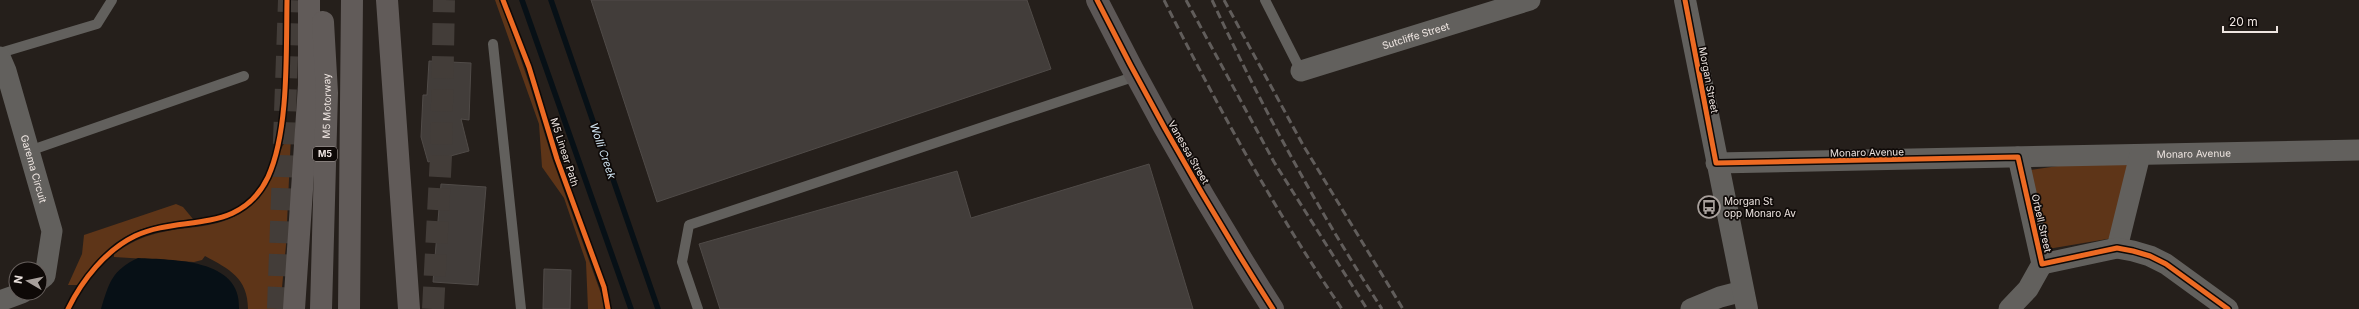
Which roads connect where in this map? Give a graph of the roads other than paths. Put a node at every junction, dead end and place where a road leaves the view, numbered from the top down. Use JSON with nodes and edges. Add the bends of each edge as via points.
{"nodes":[{"id":1,"x":112,"y":0,"type":"edge"},
{"id":2,"x":309,"y":0,"type":"edge"},
{"id":3,"x":322,"y":0,"type":"edge"},
{"id":4,"x":352,"y":0,"type":"edge"},
{"id":5,"x":387,"y":0,"type":"edge"},
{"id":6,"x":1097,"y":0,"type":"edge"},
{"id":7,"x":1265,"y":0,"type":"edge"},
{"id":8,"x":1530,"y":0,"type":"edge"},
{"id":9,"x":1684,"y":0,"type":"edge"},
{"id":10,"x":493,"y":44,"type":"dead end"},
{"id":11,"x":0,"y":53,"type":"edge"},
{"id":12,"x":0,"y":58,"type":"edge"},
{"id":13,"x":1301,"y":71,"type":"joint"},
{"id":14,"x":244,"y":76,"type":"dead end"},
{"id":15,"x":1136,"y":76,"type":"junction"},
{"id":16,"x":2359,"y":150,"type":"edge"},
{"id":17,"x":29,"y":151,"type":"junction"},
{"id":18,"x":2140,"y":155,"type":"junction"},
{"id":19,"x":2018,"y":157,"type":"junction"},
{"id":20,"x":1716,"y":163,"type":"junction"},
{"id":21,"x":2117,"y":248,"type":"junction"},
{"id":22,"x":47,"y":261,"type":"edge"},
{"id":23,"x":2042,"y":264,"type":"junction"},
{"id":24,"x":1745,"y":300,"type":"edge"},
{"id":25,"x":294,"y":309,"type":"edge"},
{"id":26,"x":321,"y":309,"type":"edge"},
{"id":27,"x":349,"y":309,"type":"edge"},
{"id":28,"x":409,"y":309,"type":"edge"},
{"id":29,"x":521,"y":309,"type":"edge"},
{"id":30,"x":698,"y":309,"type":"edge"},
{"id":31,"x":1273,"y":309,"type":"edge"},
{"id":32,"x":1691,"y":309,"type":"edge"},
{"id":33,"x":2009,"y":309,"type":"edge"},
{"id":34,"x":2228,"y":309,"type":"edge"}],
"edges":[{"from":1,"to":11,"type":"lane","via":[[97,24]]},
{"from":2,"to":25,"type":"highway","via":[[309,85]]},
{"from":3,"to":26,"type":"highway","name":"M5 Motorway","number":"M5","via":[[327,93]]},
{"from":4,"to":27,"type":"highway","number":"M5"},
{"from":5,"to":28,"type":"highway"},
{"from":6,"to":15,"type":"main road","name":"Vanessa Street"},
{"from":7,"to":13,"type":"lane"},
{"from":8,"to":13,"type":"street","name":"Sutcliffe Street"},
{"from":9,"to":20,"type":"street","name":"Morgan Street"},
{"from":10,"to":29,"type":"lane"},
{"from":12,"to":17,"type":"street","name":"Garema Circuit"},
{"from":14,"to":17,"type":"lane"},
{"from":15,"to":30,"type":"lane","via":[[689,225],[682,262]]},
{"from":15,"to":31,"type":"main road","name":"Vanessa Street","via":[[1211,210]]},
{"from":16,"to":18,"type":"street","name":"Monaro Avenue"},
{"from":17,"to":22,"type":"street","name":"Garema Circuit","via":[[52,231]]},
{"from":18,"to":19,"type":"street","name":"Monaro Avenue"},
{"from":18,"to":21,"type":"street"},
{"from":19,"to":20,"type":"street","name":"Monaro Avenue"},
{"from":19,"to":23,"type":"street","name":"Orbell Street"},
{"from":20,"to":24,"type":"street","name":"Morgan Street"},
{"from":21,"to":23,"type":"street","name":"Orbell Street"},
{"from":21,"to":34,"type":"street","via":[[2150,256],[2166,264]]},
{"from":23,"to":33,"type":"street","name":"Orbell Street","via":[[2028,289]]},
{"from":24,"to":32,"type":"street"}]}
